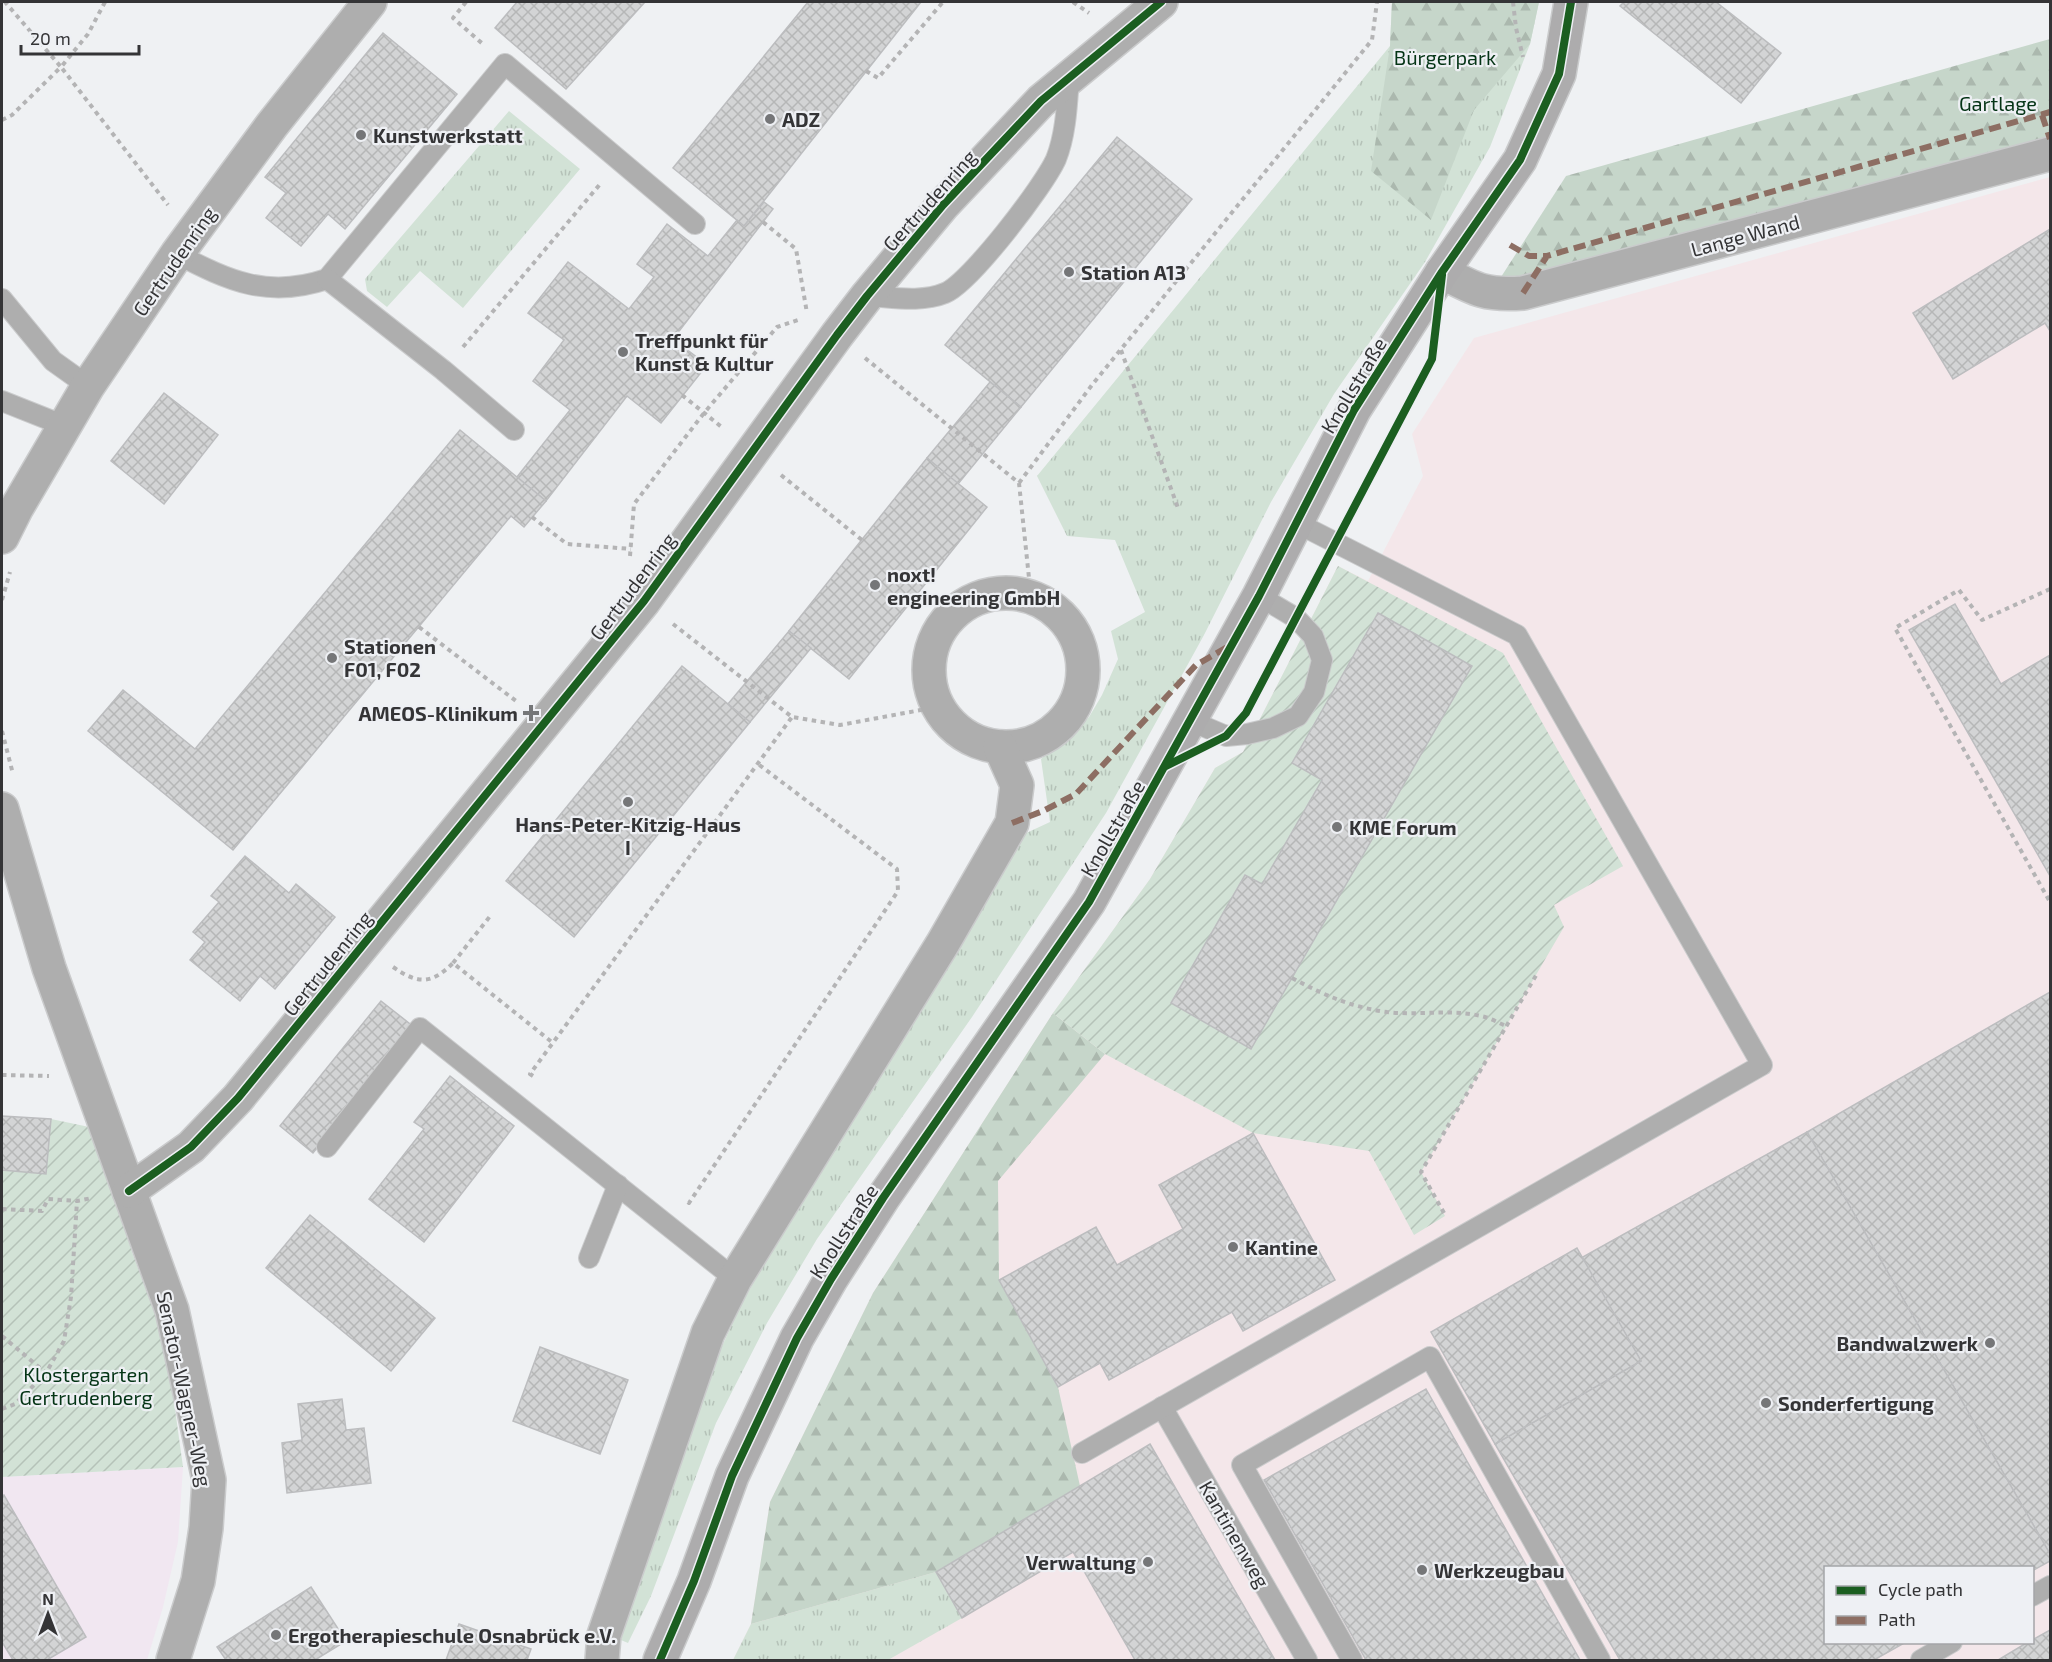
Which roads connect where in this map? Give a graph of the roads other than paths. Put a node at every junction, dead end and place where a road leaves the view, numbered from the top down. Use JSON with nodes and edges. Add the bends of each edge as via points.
{"nodes":[{"id":1,"x":1161,"y":2,"type":"edge"},
{"id":2,"x":1571,"y":2,"type":"edge"},
{"id":3,"x":365,"y":3,"type":"edge"},
{"id":4,"x":1069,"y":77,"type":"junction"},
{"id":5,"x":2050,"y":154,"type":"edge"},
{"id":6,"x":695,"y":224,"type":"dead end"},
{"id":7,"x":184,"y":245,"type":"junction"},
{"id":8,"x":1442,"y":272,"type":"junction"},
{"id":9,"x":327,"y":279,"type":"junction"},
{"id":10,"x":867,"y":296,"type":"junction"},
{"id":11,"x":2,"y":299,"type":"edge"},
{"id":12,"x":88,"y":386,"type":"junction"},
{"id":13,"x":2,"y":401,"type":"edge"},
{"id":14,"x":65,"y":426,"type":"junction"},
{"id":15,"x":514,"y":430,"type":"dead end"},
{"id":16,"x":1295,"y":522,"type":"junction"},
{"id":17,"x":2,"y":537,"type":"edge"},
{"id":18,"x":1259,"y":596,"type":"junction"},
{"id":19,"x":1191,"y":721,"type":"junction"},
{"id":20,"x":999,"y":747,"type":"junction"},
{"id":21,"x":9,"y":796,"type":"edge"},
{"id":22,"x":327,"y":1147,"type":"dead end"},
{"id":23,"x":618,"y":1185,"type":"junction"},
{"id":24,"x":129,"y":1191,"type":"junction"},
{"id":25,"x":589,"y":1258,"type":"dead end"},
{"id":26,"x":735,"y":1279,"type":"junction"},
{"id":27,"x":1162,"y":1407,"type":"junction"},
{"id":28,"x":1082,"y":1453,"type":"dead end"},
{"id":29,"x":2050,"y":1586,"type":"edge"},
{"id":30,"x":2034,"y":1595,"type":"edge"},
{"id":31,"x":1949,"y":1644,"type":"edge"},
{"id":32,"x":173,"y":1660,"type":"edge"},
{"id":33,"x":602,"y":1660,"type":"edge"},
{"id":34,"x":660,"y":1660,"type":"edge"},
{"id":35,"x":1307,"y":1660,"type":"edge"},
{"id":36,"x":1352,"y":1660,"type":"edge"},
{"id":37,"x":1600,"y":1660,"type":"edge"},
{"id":38,"x":1921,"y":1660,"type":"edge"}],
"edges":[{"from":1,"to":4,"type":"street","name":"Gertrudenring"},
{"from":2,"to":8,"type":"street","name":"Knollstraße","via":[[1559,74],[1520,160]]},
{"from":3,"to":7,"type":"street","name":"Gertrudenring"},
{"from":4,"to":10,"type":"street","name":"Gertrudenring","via":[[1041,101],[943,205]]},
{"from":4,"to":10,"type":"lane","via":[[1056,159],[1035,195],[972,272],[946,293],[919,298]]},
{"from":5,"to":8,"type":"street","name":"Lange Wand","via":[[1523,293],[1500,295],[1478,291]]},
{"from":6,"to":9,"type":"lane","via":[[505,64]]},
{"from":7,"to":9,"type":"lane","via":[[224,277],[256,286],[295,288]]},
{"from":7,"to":12,"type":"street","name":"Gertrudenring"},
{"from":8,"to":16,"type":"street","name":"Knollstraße","via":[[1354,410]]},
{"from":9,"to":15,"type":"lane"},
{"from":10,"to":24,"type":"street","name":"Gertrudenring","via":[[826,324],[644,601],[238,1098],[191,1147]]},
{"from":11,"to":12,"type":"lane","via":[[53,361]]},
{"from":12,"to":14,"type":"street","name":"Gertrudenring"},
{"from":13,"to":14,"type":"lane"},
{"from":14,"to":17,"type":"street","name":"Gertrudenring"},
{"from":16,"to":18,"type":"street","name":"Knollstraße"},
{"from":16,"to":27,"type":"lane","via":[[1517,635],[1762,1065]]},
{"from":18,"to":19,"type":"street","name":"Knollstraße"},
{"from":18,"to":19,"type":"lane","via":[[1296,618],[1313,636],[1322,660],[1314,692],[1298,716],[1273,728],[1226,736]]},
{"from":19,"to":34,"type":"street","name":"Knollstraße","via":[[1089,902],[883,1198],[797,1338],[732,1476]]},
{"from":20,"to":20,"type":"street","via":[[1035,742],[1062,724],[1079,697],[1084,671],[1080,646],[1069,624],[1054,609],[1031,597],[1009,593],[978,598],[952,614],[933,643],[928,670],[937,707],[957,730],[984,745]]},
{"from":20,"to":26,"type":"street","via":[[1017,785],[1012,823],[943,944]]},
{"from":21,"to":24,"type":"street","via":[[49,968]]},
{"from":22,"to":23,"type":"lane","via":[[420,1028]]},
{"from":23,"to":25,"type":"lane"},
{"from":23,"to":26,"type":"lane"},
{"from":24,"to":32,"type":"street","name":"Senator-Wagner-Weg","via":[[172,1310],[208,1480],[198,1581]]},
{"from":26,"to":33,"type":"street","via":[[708,1333],[604,1635]]},
{"from":27,"to":28,"type":"lane"},
{"from":27,"to":35,"type":"lane","name":"Kantinenweg"},
{"from":29,"to":30,"type":"lane"},
{"from":31,"to":38,"type":"lane"},
{"from":36,"to":37,"type":"lane","via":[[1242,1465],[1430,1357]]}]}
